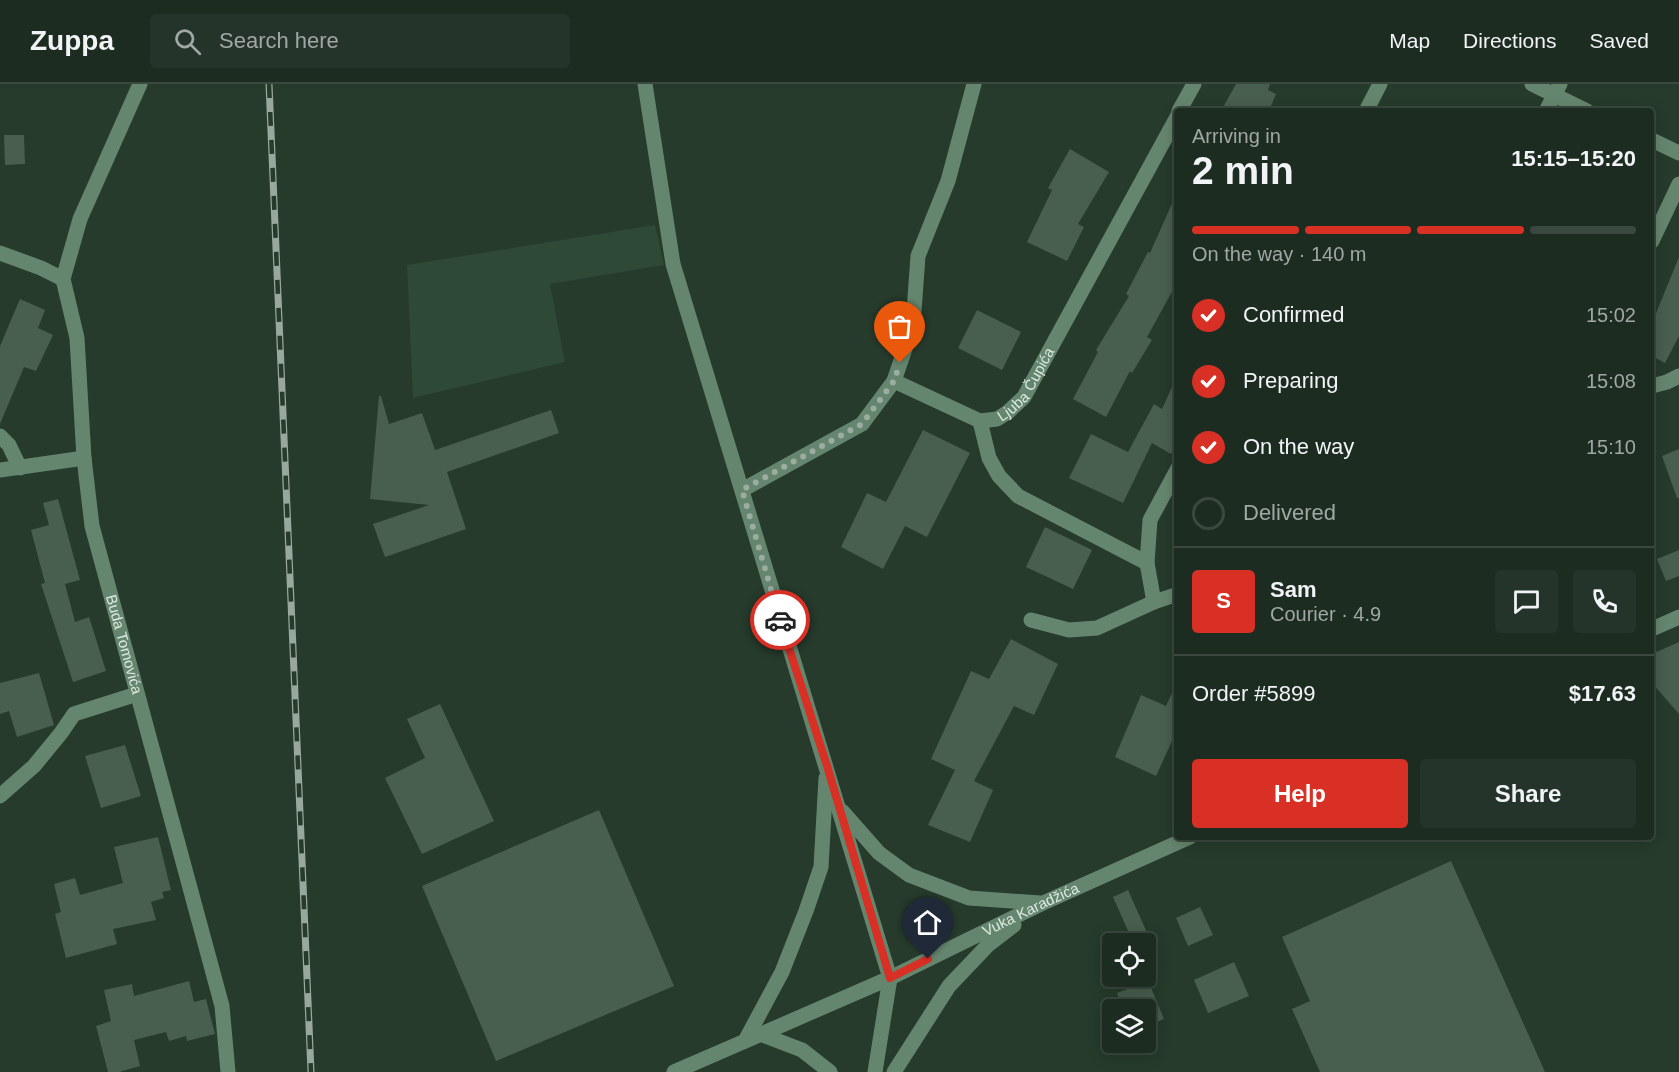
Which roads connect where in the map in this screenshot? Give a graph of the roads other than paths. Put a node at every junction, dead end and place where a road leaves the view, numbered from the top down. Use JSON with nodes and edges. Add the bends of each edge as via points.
{"nodes":[{"id":1,"x":140,"y":84,"type":"edge"},
{"id":2,"x":645,"y":84,"type":"edge"},
{"id":3,"x":974,"y":84,"type":"edge"},
{"id":4,"x":1194,"y":84,"type":"edge"},
{"id":5,"x":1380,"y":84,"type":"edge"},
{"id":6,"x":1532,"y":84,"type":"edge"},
{"id":7,"x":1557,"y":90,"type":"edge"},
{"id":8,"x":1181,"y":108,"type":"edge"},
{"id":9,"x":1368,"y":108,"type":"edge"},
{"id":10,"x":1548,"y":108,"type":"edge"},
{"id":11,"x":1583,"y":108,"type":"edge"},
{"id":12,"x":1174,"y":120,"type":"edge"},
{"id":13,"x":1654,"y":141,"type":"edge"},
{"id":14,"x":1679,"y":153,"type":"edge"},
{"id":15,"x":1679,"y":184,"type":"edge"},
{"id":16,"x":1654,"y":237,"type":"edge"},
{"id":17,"x":0,"y":253,"type":"edge"},
{"id":18,"x":63,"y":279,"type":"junction"},
{"id":19,"x":1679,"y":376,"type":"edge"},
{"id":20,"x":894,"y":381,"type":"junction"},
{"id":21,"x":1654,"y":385,"type":"edge"},
{"id":22,"x":980,"y":421,"type":"junction"},
{"id":23,"x":0,"y":436,"type":"edge"},
{"id":24,"x":84,"y":458,"type":"junction"},
{"id":25,"x":20,"y":468,"type":"junction"},
{"id":26,"x":0,"y":470,"type":"edge"},
{"id":27,"x":1174,"y":475,"type":"edge"},
{"id":28,"x":742,"y":490,"type":"junction"},
{"id":29,"x":1147,"y":563,"type":"junction"},
{"id":30,"x":1174,"y":595,"type":"edge"},
{"id":31,"x":1154,"y":602,"type":"junction"},
{"id":32,"x":1679,"y":616,"type":"edge"},
{"id":33,"x":1031,"y":620,"type":"dead end"},
{"id":34,"x":1654,"y":628,"type":"edge"},
{"id":35,"x":137,"y":694,"type":"junction"},
{"id":36,"x":827,"y":766,"type":"junction"},
{"id":37,"x":0,"y":796,"type":"edge"},
{"id":38,"x":840,"y":808,"type":"junction"},
{"id":39,"x":1183,"y":840,"type":"edge"},
{"id":40,"x":1043,"y":903,"type":"junction"},
{"id":41,"x":890,"y":978,"type":"junction"},
{"id":42,"x":760,"y":1034,"type":"junction"},
{"id":43,"x":745,"y":1041,"type":"junction"},
{"id":44,"x":228,"y":1072,"type":"edge"},
{"id":45,"x":674,"y":1072,"type":"edge"},
{"id":46,"x":830,"y":1072,"type":"edge"},
{"id":47,"x":875,"y":1072,"type":"edge"},
{"id":48,"x":894,"y":1072,"type":"edge"}],
"edges":[{"from":1,"to":18,"type":"street","via":[[80,219]]},
{"from":2,"to":28,"type":"street","via":[[673,264]]},
{"from":3,"to":20,"type":"street","via":[[948,181],[918,256],[913,325]]},
{"from":4,"to":8,"type":"street","name":"Ljuba Čupića"},
{"from":5,"to":9,"type":"street"},
{"from":6,"to":7,"type":"street"},
{"from":7,"to":10,"type":"street"},
{"from":7,"to":11,"type":"street"},
{"from":12,"to":22,"type":"street","name":"Ljuba Čupića","via":[[1024,398],[997,419]]},
{"from":13,"to":14,"type":"street"},
{"from":15,"to":16,"type":"street"},
{"from":17,"to":18,"type":"street"},
{"from":18,"to":24,"type":"street","name":"Buda Tomovića","via":[[77,338]]},
{"from":19,"to":21,"type":"street"},
{"from":20,"to":22,"type":"street","name":"Ljuba Čupića"},
{"from":20,"to":28,"type":"street","via":[[862,424]]},
{"from":22,"to":29,"type":"street","via":[[989,458],[999,477],[1018,496]]},
{"from":23,"to":25,"type":"street"},
{"from":24,"to":25,"type":"street"},
{"from":24,"to":35,"type":"street","name":"Buda Tomovića","via":[[92,526]]},
{"from":25,"to":26,"type":"street"},
{"from":27,"to":29,"type":"street","via":[[1150,520]]},
{"from":28,"to":36,"type":"street"},
{"from":29,"to":31,"type":"street"},
{"from":30,"to":31,"type":"street"},
{"from":31,"to":33,"type":"street","via":[[1097,628],[1069,630]]},
{"from":32,"to":34,"type":"street"},
{"from":35,"to":37,"type":"street","via":[[74,714],[34,766]]},
{"from":35,"to":44,"type":"street","name":"Buda Tomovića","via":[[222,1006]]},
{"from":36,"to":38,"type":"street"},
{"from":36,"to":43,"type":"street","via":[[821,867],[782,972]]},
{"from":38,"to":40,"type":"street","via":[[879,853],[909,876],[969,898]]},
{"from":38,"to":41,"type":"street"},
{"from":39,"to":40,"type":"street","name":"Vuka Karadžića"},
{"from":40,"to":41,"type":"street","name":"Vuka Karadžića"},
{"from":40,"to":48,"type":"street","via":[[987,945],[949,986]]},
{"from":41,"to":42,"type":"street","name":"Vuka Karadžića"},
{"from":41,"to":47,"type":"street"},
{"from":42,"to":43,"type":"street","name":"Vuka Karadžića"},
{"from":42,"to":46,"type":"street","via":[[802,1050]]},
{"from":43,"to":45,"type":"street","name":"Vuka Karadžića"}]}
